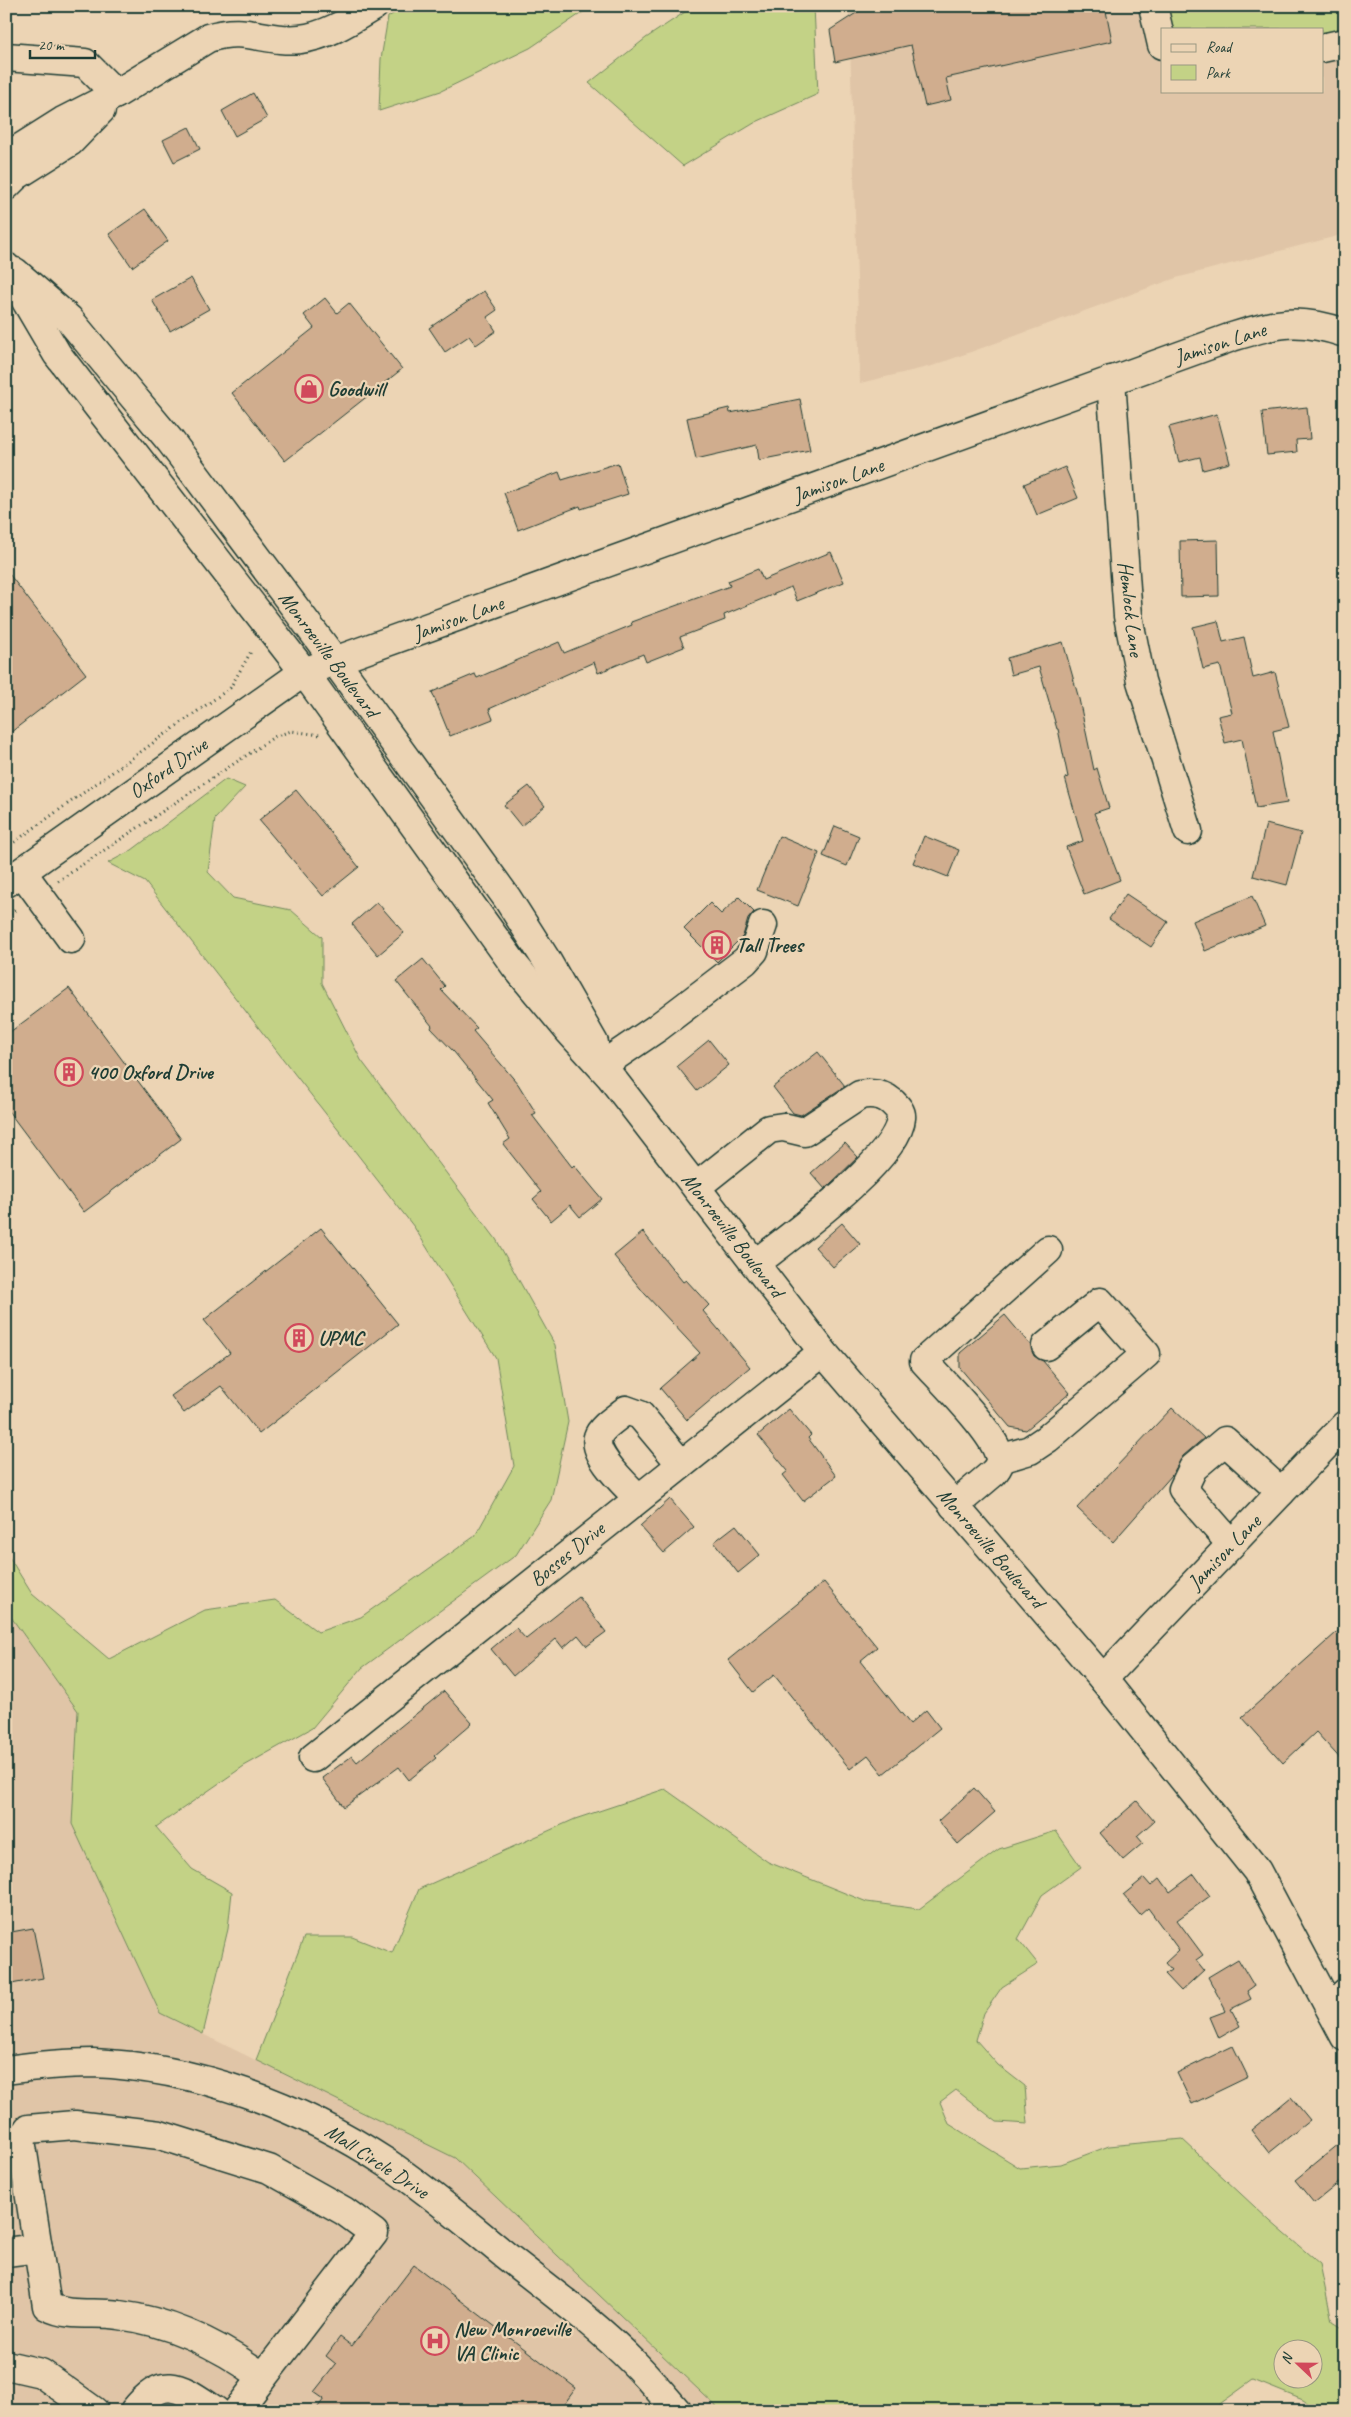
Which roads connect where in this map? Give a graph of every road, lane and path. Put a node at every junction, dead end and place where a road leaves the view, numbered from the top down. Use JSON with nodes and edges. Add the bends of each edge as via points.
{"nodes":[{"id":1,"x":374,"y":6,"type":"edge"},
{"id":2,"x":1153,"y":6,"type":"edge"},
{"id":3,"x":1161,"y":41,"type":"edge"},
{"id":4,"x":1345,"y":43,"type":"edge"},
{"id":5,"x":1324,"y":48,"type":"edge"},
{"id":6,"x":6,"y":57,"type":"edge"},
{"id":7,"x":116,"y":94,"type":"junction"},
{"id":8,"x":6,"y":157,"type":"edge"},
{"id":9,"x":6,"y":186,"type":"edge"},
{"id":10,"x":6,"y":266,"type":"edge"},
{"id":11,"x":1345,"y":333,"type":"edge"},
{"id":12,"x":1110,"y":380,"type":"junction"},
{"id":13,"x":252,"y":650,"type":"dead end"},
{"id":14,"x":335,"y":661,"type":"junction"},
{"id":15,"x":304,"y":672,"type":"junction"},
{"id":16,"x":323,"y":735,"type":"dead end"},
{"id":17,"x":1188,"y":831,"type":"dead end"},
{"id":18,"x":6,"y":848,"type":"edge"},
{"id":19,"x":14,"y":877,"type":"edge"},
{"id":20,"x":38,"y":895,"type":"junction"},
{"id":21,"x":6,"y":917,"type":"edge"},
{"id":22,"x":763,"y":925,"type":"dead end"},
{"id":23,"x":71,"y":939,"type":"dead end"},
{"id":24,"x":607,"y":1070,"type":"junction"},
{"id":25,"x":696,"y":1187,"type":"junction"},
{"id":26,"x":1048,"y":1250,"type":"dead end"},
{"id":27,"x":755,"y":1264,"type":"junction"},
{"id":28,"x":1046,"y":1346,"type":"dead end"},
{"id":29,"x":823,"y":1352,"type":"junction"},
{"id":30,"x":1345,"y":1425,"type":"edge"},
{"id":31,"x":1000,"y":1460,"type":"junction"},
{"id":32,"x":681,"y":1464,"type":"junction"},
{"id":33,"x":1281,"y":1492,"type":"junction"},
{"id":34,"x":638,"y":1498,"type":"junction"},
{"id":35,"x":954,"y":1506,"type":"junction"},
{"id":36,"x":1231,"y":1544,"type":"junction"},
{"id":37,"x":1103,"y":1679,"type":"junction"},
{"id":38,"x":313,"y":1758,"type":"dead end"},
{"id":39,"x":1341,"y":2015,"type":"edge"},
{"id":40,"x":6,"y":2070,"type":"edge"},
{"id":41,"x":38,"y":2248,"type":"junction"},
{"id":42,"x":6,"y":2252,"type":"edge"},
{"id":43,"x":6,"y":2365,"type":"edge"},
{"id":44,"x":263,"y":2377,"type":"junction"},
{"id":45,"x":94,"y":2411,"type":"edge"},
{"id":46,"x":134,"y":2411,"type":"edge"},
{"id":47,"x":216,"y":2411,"type":"edge"},
{"id":48,"x":237,"y":2411,"type":"edge"},
{"id":49,"x":677,"y":2411,"type":"edge"}],
"edges":[{"from":1,"to":7,"type":"street","via":[[328,32],[299,39],[222,33],[178,55]]},
{"from":2,"to":3,"type":"street"},
{"from":4,"to":5,"type":"street"},
{"from":6,"to":7,"type":"street","via":[[85,63]]},
{"from":7,"to":8,"type":"street","via":[[63,121]]},
{"from":7,"to":9,"type":"street","via":[[70,142],[16,176]]},
{"from":10,"to":14,"type":"street","name":"Monroeville Boulevard","via":[[40,292],[74,325],[171,442]]},
{"from":10,"to":15,"type":"street","name":"Monroeville Boulevard","via":[[57,354]]},
{"from":11,"to":12,"type":"street","name":"Jamison Lane","via":[[1301,322],[1266,327]]},
{"from":12,"to":14,"type":"street","name":"Jamison Lane"},
{"from":12,"to":17,"type":"street","name":"Hemlock Lane","via":[[1128,616],[1141,681]]},
{"from":13,"to":18,"type":"path","via":[[230,688]]},
{"from":14,"to":15,"type":"street","name":"Oxford Drive"},
{"from":14,"to":24,"type":"street","name":"Monroeville Boulevard","via":[[507,898],[580,1017]]},
{"from":15,"to":19,"type":"street","name":"Oxford Drive"},
{"from":15,"to":24,"type":"street","name":"Monroeville Boulevard","via":[[515,966],[569,1031]]},
{"from":16,"to":20,"type":"path","via":[[291,731],[274,737]]},
{"from":19,"to":20,"type":"street"},
{"from":20,"to":21,"type":"path"},
{"from":20,"to":23,"type":"street"},
{"from":22,"to":24,"type":"street","via":[[754,951],[745,961]]},
{"from":24,"to":25,"type":"street","name":"Monroeville Boulevard"},
{"from":25,"to":27,"type":"street","name":"Monroeville Boulevard"},
{"from":25,"to":27,"type":"street","via":[[769,1129],[807,1131],[860,1095],[869,1093],[890,1100],[900,1111],[902,1117],[885,1153],[834,1200]]},
{"from":26,"to":31,"type":"street","via":[[924,1361],[983,1428]]},
{"from":27,"to":29,"type":"street","name":"Monroeville Boulevard"},
{"from":28,"to":31,"type":"street","via":[[1100,1302],[1146,1354],[1048,1438],[1030,1450]]},
{"from":29,"to":32,"type":"street","name":"Bosses Drive"},
{"from":29,"to":35,"type":"street","name":"Monroeville Boulevard"},
{"from":30,"to":33,"type":"street","name":"Jamison Lane"},
{"from":31,"to":35,"type":"street","via":[[993,1473]]},
{"from":32,"to":34,"type":"street","name":"Bosses Drive"},
{"from":32,"to":34,"type":"street","via":[[640,1415],[626,1410],[602,1430],[598,1446],[603,1458]]},
{"from":33,"to":36,"type":"street","name":"Jamison Lane"},
{"from":33,"to":36,"type":"street","via":[[1224,1441],[1194,1468],[1183,1489]]},
{"from":34,"to":38,"type":"street","name":"Bosses Drive"},
{"from":35,"to":37,"type":"street","name":"Monroeville Boulevard"},
{"from":36,"to":37,"type":"street","name":"Jamison Lane"},
{"from":37,"to":39,"type":"street","name":"Monroeville Boulevard","via":[[1257,1871]]},
{"from":40,"to":49,"type":"street","name":"Mall Circle Drive","via":[[56,2064],[93,2064],[175,2074],[246,2094],[320,2124],[387,2163],[434,2197],[599,2331],[634,2362]]},
{"from":41,"to":42,"type":"street"},
{"from":41,"to":44,"type":"street","via":[[47,2306],[63,2312],[118,2314],[156,2322],[207,2342]]},
{"from":41,"to":44,"type":"street","via":[[21,2140],[28,2129],[75,2125],[160,2134],[269,2169],[344,2211],[374,2233]]},
{"from":43,"to":45,"type":"street","via":[[41,2373]]},
{"from":44,"to":48,"type":"street"},
{"from":46,"to":47,"type":"street","via":[[145,2396],[158,2388],[170,2387],[188,2392]]}]}
